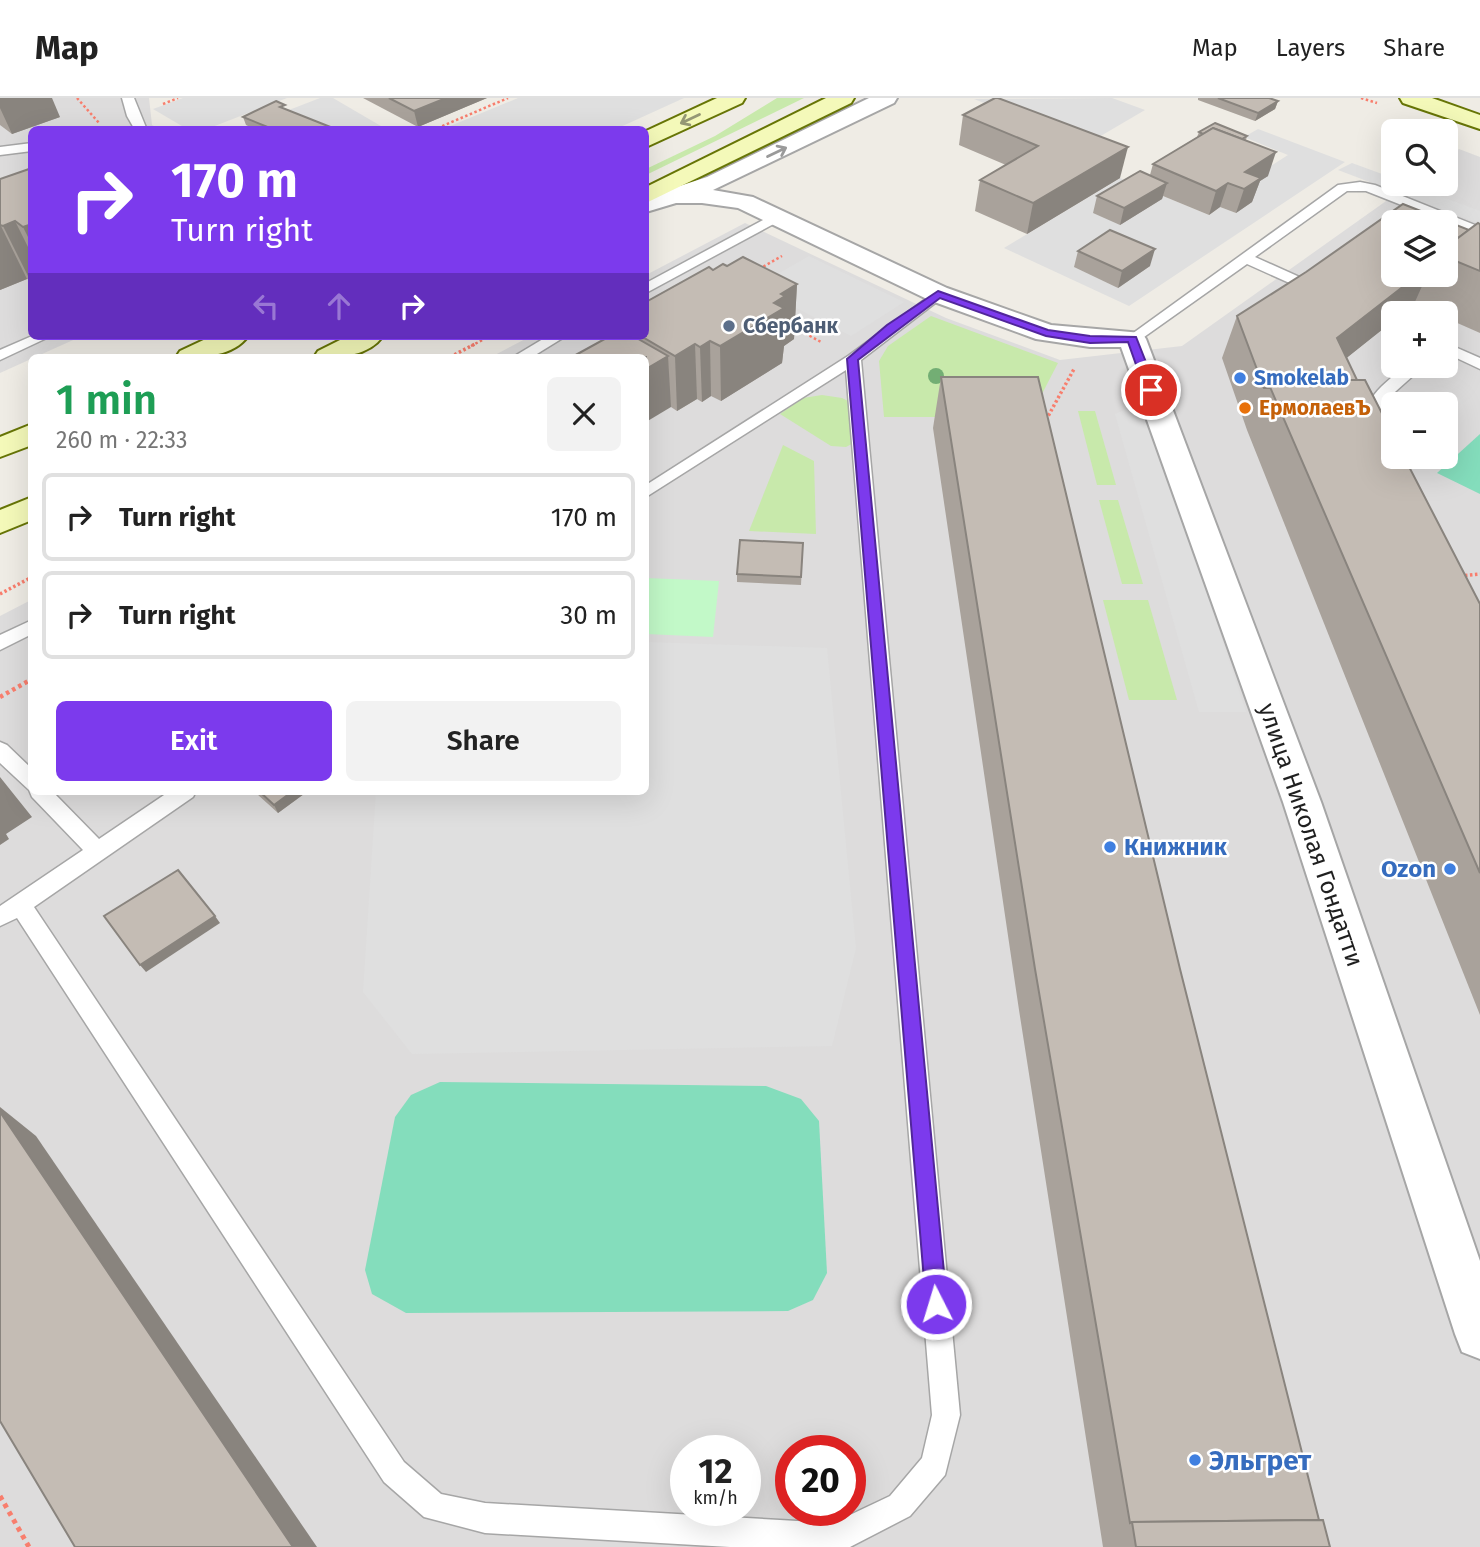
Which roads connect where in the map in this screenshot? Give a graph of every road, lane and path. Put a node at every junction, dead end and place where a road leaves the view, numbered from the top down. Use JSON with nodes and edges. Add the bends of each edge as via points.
{"nodes":[{"id":1,"x":77,"y":98,"type":"edge"},
{"id":2,"x":128,"y":98,"type":"edge"},
{"id":3,"x":508,"y":98,"type":"edge"},
{"id":4,"x":734,"y":98,"type":"edge"},
{"id":5,"x":843,"y":98,"type":"edge"},
{"id":6,"x":886,"y":98,"type":"edge"},
{"id":7,"x":1411,"y":98,"type":"edge"},
{"id":8,"x":1480,"y":122,"type":"edge"},
{"id":9,"x":102,"y":126,"type":"edge"},
{"id":10,"x":139,"y":126,"type":"edge"},
{"id":11,"x":442,"y":126,"type":"edge"},
{"id":12,"x":649,"y":139,"type":"edge"},
{"id":13,"x":28,"y":148,"type":"edge"},
{"id":14,"x":0,"y":151,"type":"edge"},
{"id":15,"x":748,"y":166,"type":"junction"},
{"id":16,"x":649,"y":195,"type":"edge"},
{"id":17,"x":676,"y":197,"type":"junction"},
{"id":18,"x":744,"y":202,"type":"junction"},
{"id":19,"x":649,"y":204,"type":"edge"},
{"id":20,"x":776,"y":217,"type":"junction"},
{"id":21,"x":1480,"y":232,"type":"edge"},
{"id":22,"x":1248,"y":259,"type":"junction"},
{"id":23,"x":649,"y":287,"type":"edge"},
{"id":24,"x":1321,"y":292,"type":"edge"},
{"id":25,"x":938,"y":294,"type":"junction"},
{"id":26,"x":782,"y":321,"type":"edge"},
{"id":27,"x":1111,"y":339,"type":"junction"},
{"id":28,"x":35,"y":340,"type":"edge"},
{"id":29,"x":226,"y":340,"type":"edge"},
{"id":30,"x":361,"y":340,"type":"edge"},
{"id":31,"x":482,"y":340,"type":"edge"},
{"id":32,"x":552,"y":340,"type":"edge"},
{"id":33,"x":196,"y":354,"type":"edge"},
{"id":34,"x":334,"y":354,"type":"edge"},
{"id":35,"x":456,"y":354,"type":"edge"},
{"id":36,"x":526,"y":354,"type":"edge"},
{"id":37,"x":1458,"y":354,"type":"edge"},
{"id":38,"x":0,"y":355,"type":"edge"},
{"id":39,"x":853,"y":359,"type":"junction"},
{"id":40,"x":1480,"y":364,"type":"edge"},
{"id":41,"x":1401,"y":378,"type":"edge"},
{"id":42,"x":1384,"y":392,"type":"edge"},
{"id":43,"x":1381,"y":395,"type":"edge"},
{"id":44,"x":1048,"y":434,"type":"edge"},
{"id":45,"x":28,"y":435,"type":"edge"},
{"id":46,"x":1381,"y":445,"type":"edge"},
{"id":47,"x":0,"y":448,"type":"edge"},
{"id":48,"x":649,"y":490,"type":"edge"},
{"id":49,"x":28,"y":509,"type":"edge"},
{"id":50,"x":0,"y":523,"type":"edge"},
{"id":51,"x":1480,"y":574,"type":"edge"},
{"id":52,"x":1457,"y":576,"type":"edge"},
{"id":53,"x":28,"y":579,"type":"edge"},
{"id":54,"x":0,"y":594,"type":"edge"},
{"id":55,"x":28,"y":628,"type":"edge"},
{"id":56,"x":0,"y":643,"type":"edge"},
{"id":57,"x":28,"y":681,"type":"edge"},
{"id":58,"x":0,"y":697,"type":"edge"},
{"id":59,"x":0,"y":750,"type":"edge"},
{"id":60,"x":28,"y":779,"type":"edge"},
{"id":61,"x":43,"y":795,"type":"edge"},
{"id":62,"x":180,"y":795,"type":"edge"},
{"id":63,"x":96,"y":850,"type":"junction"},
{"id":64,"x":10,"y":911,"type":"edge"},
{"id":65,"x":1480,"y":1334,"type":"edge"},
{"id":66,"x":0,"y":1496,"type":"edge"},
{"id":67,"x":835,"y":1542,"type":"edge"},
{"id":68,"x":29,"y":1547,"type":"edge"}],
"edges":[{"from":1,"to":9,"type":"path"},
{"from":2,"to":10,"type":"lane"},
{"from":3,"to":11,"type":"path"},
{"from":4,"to":12,"type":"main road","one_way":true},
{"from":5,"to":16,"type":"main road"},
{"from":15,"to":6,"type":"street","one_way":true},
{"from":7,"to":8,"type":"main road"},
{"from":13,"to":14,"type":"lane"},
{"from":15,"to":17,"type":"street"},
{"from":15,"to":18,"type":"street","via":[[738,180]]},
{"from":17,"to":18,"type":"street"},
{"from":17,"to":19,"type":"street"},
{"from":18,"to":20,"type":"street"},
{"from":20,"to":23,"type":"lane"},
{"from":20,"to":25,"type":"street"},
{"from":21,"to":22,"type":"lane","via":[[1370,188],[1351,186]]},
{"from":22,"to":24,"type":"lane"},
{"from":22,"to":27,"type":"lane"},
{"from":25,"to":27,"type":"street","via":[[1046,333]]},
{"from":25,"to":39,"type":"lane"},
{"from":26,"to":39,"type":"path"},
{"from":27,"to":44,"type":"path","via":[[1045,421]]},
{"from":27,"to":65,"type":"street","name":"улица Николая Гондатти","via":[[1302,802]]},
{"from":28,"to":38,"type":"lane"},
{"from":29,"to":33,"type":"main road"},
{"from":30,"to":34,"type":"main road"},
{"from":31,"to":35,"type":"path"},
{"from":32,"to":36,"type":"lane"},
{"from":37,"to":40,"type":"lane"},
{"from":39,"to":48,"type":"lane"},
{"from":39,"to":67,"type":"lane","via":[[946,1415],[935,1465],[900,1506]]},
{"from":41,"to":42,"type":"lane"},
{"from":43,"to":46,"type":"lane","via":[[1372,418]]},
{"from":45,"to":47,"type":"main road"},
{"from":49,"to":50,"type":"main road"},
{"from":51,"to":52,"type":"path"},
{"from":53,"to":54,"type":"path"},
{"from":55,"to":56,"type":"lane"},
{"from":57,"to":58,"type":"path"},
{"from":59,"to":60,"type":"lane"},
{"from":61,"to":63,"type":"lane"},
{"from":62,"to":63,"type":"lane"},
{"from":63,"to":64,"type":"lane"},
{"from":64,"to":67,"type":"lane","via":[[394,1472],[434,1507],[485,1518]]},
{"from":66,"to":68,"type":"path"}]}
